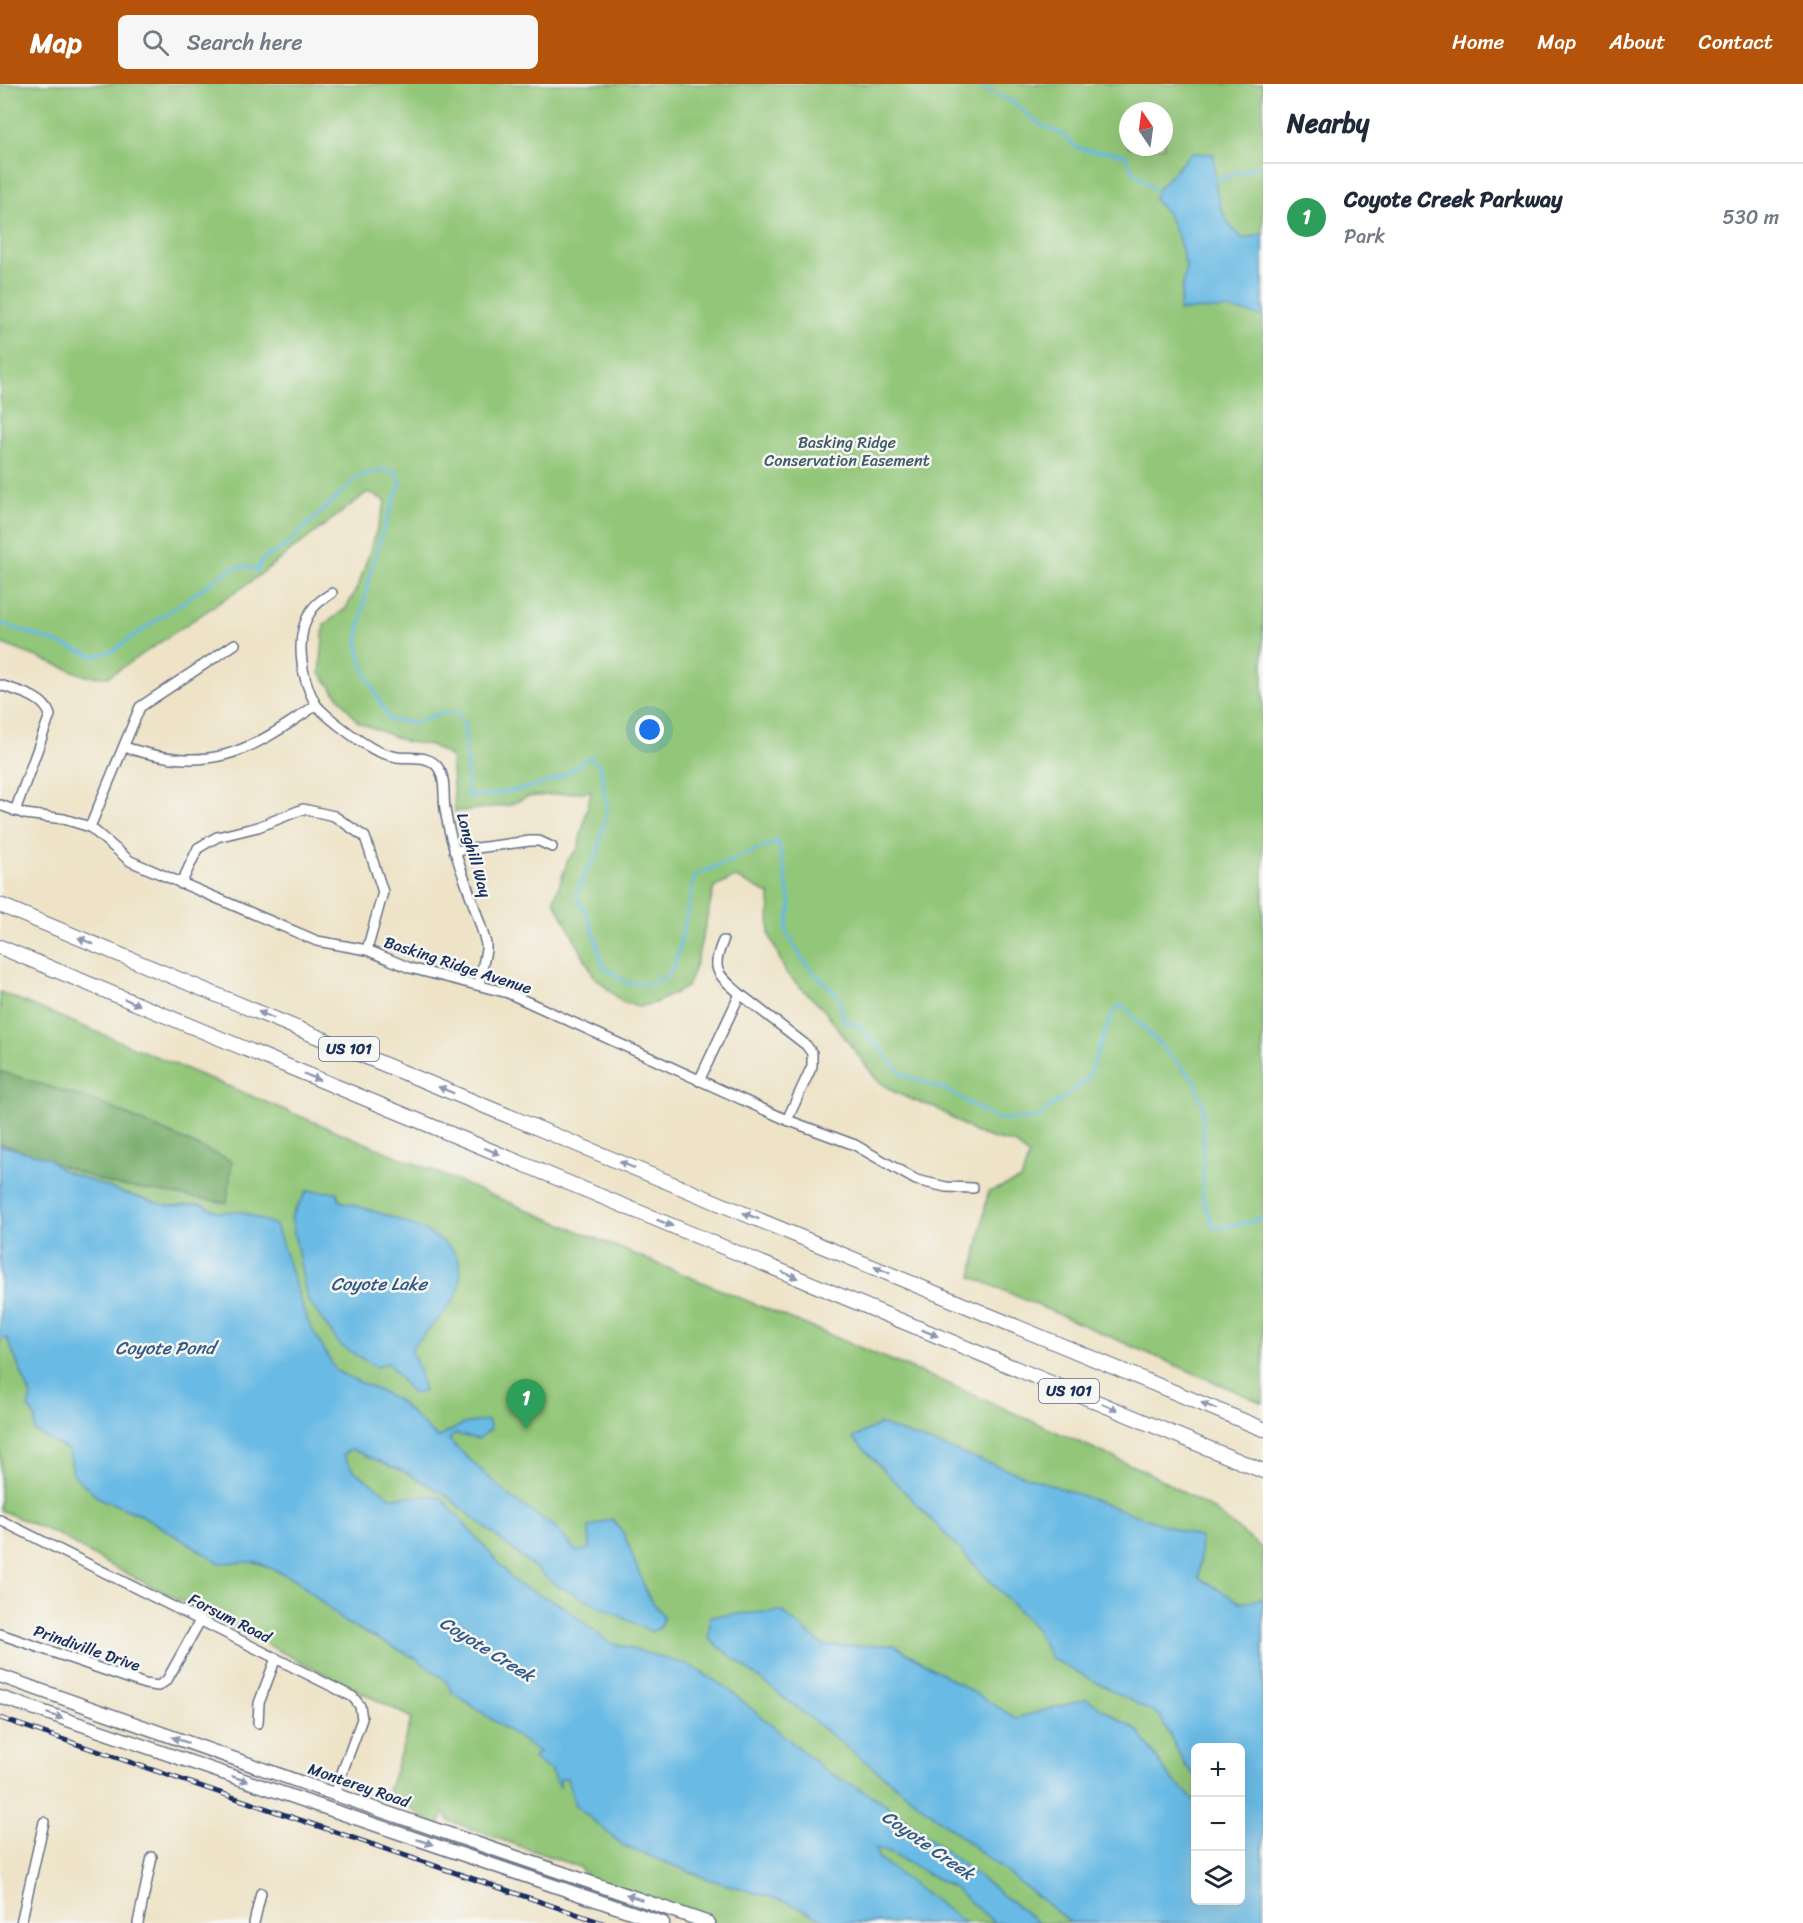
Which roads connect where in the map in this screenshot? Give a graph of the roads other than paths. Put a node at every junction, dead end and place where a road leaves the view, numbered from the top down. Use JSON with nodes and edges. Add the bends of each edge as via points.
{"nodes":[{"id":1,"x":332,"y":593,"type":"dead end"},
{"id":2,"x":235,"y":644,"type":"dead end"},
{"id":3,"x":0,"y":684,"type":"edge"},
{"id":4,"x":316,"y":705,"type":"junction"},
{"id":5,"x":124,"y":747,"type":"junction"},
{"id":6,"x":0,"y":805,"type":"edge"},
{"id":7,"x":15,"y":811,"type":"junction"},
{"id":8,"x":90,"y":827,"type":"junction"},
{"id":9,"x":552,"y":847,"type":"dead end"},
{"id":10,"x":454,"y":851,"type":"junction"},
{"id":11,"x":181,"y":884,"type":"junction"},
{"id":12,"x":0,"y":905,"type":"edge"},
{"id":13,"x":723,"y":941,"type":"dead end"},
{"id":14,"x":0,"y":947,"type":"edge"},
{"id":15,"x":367,"y":950,"type":"junction"},
{"id":16,"x":479,"y":984,"type":"junction"},
{"id":17,"x":740,"y":994,"type":"junction"},
{"id":18,"x":699,"y":1081,"type":"junction"},
{"id":19,"x":787,"y":1120,"type":"junction"},
{"id":20,"x":973,"y":1188,"type":"dead end"},
{"id":21,"x":1263,"y":1429,"type":"edge"},
{"id":22,"x":1263,"y":1471,"type":"edge"},
{"id":23,"x":0,"y":1520,"type":"edge"},
{"id":24,"x":201,"y":1619,"type":"junction"},
{"id":25,"x":0,"y":1634,"type":"edge"},
{"id":26,"x":276,"y":1658,"type":"junction"},
{"id":27,"x":0,"y":1676,"type":"edge"},
{"id":28,"x":0,"y":1697,"type":"edge"},
{"id":29,"x":258,"y":1724,"type":"dead end"},
{"id":30,"x":334,"y":1794,"type":"junction"},
{"id":31,"x":44,"y":1822,"type":"dead end"},
{"id":32,"x":152,"y":1857,"type":"dead end"},
{"id":33,"x":261,"y":1893,"type":"dead end"},
{"id":34,"x":21,"y":1923,"type":"edge"},
{"id":35,"x":138,"y":1923,"type":"edge"},
{"id":36,"x":254,"y":1923,"type":"edge"},
{"id":37,"x":663,"y":1923,"type":"edge"},
{"id":38,"x":709,"y":1923,"type":"edge"}],
"edges":[{"from":1,"to":4,"type":"street","via":[[310,612],[302,642],[304,674]]},
{"from":2,"to":5,"type":"street","via":[[144,703]]},
{"from":3,"to":7,"type":"street","via":[[38,699],[50,715]]},
{"from":4,"to":5,"type":"street","via":[[252,746],[226,755],[180,760]]},
{"from":4,"to":10,"type":"street","name":"Longhill Way","via":[[382,754],[426,759],[439,767]]},
{"from":5,"to":8,"type":"street"},
{"from":6,"to":7,"type":"street","name":"Basking Ridge Avenue"},
{"from":7,"to":8,"type":"street","name":"Basking Ridge Avenue"},
{"from":8,"to":11,"type":"street","name":"Basking Ridge Avenue","via":[[130,861]]},
{"from":9,"to":10,"type":"street","via":[[530,841]]},
{"from":10,"to":16,"type":"street","name":"Longhill Way","via":[[486,944]]},
{"from":11,"to":15,"type":"street","name":"Basking Ridge Avenue","via":[[317,941]]},
{"from":11,"to":15,"type":"street","via":[[198,848],[217,837],[258,827],[303,809],[334,816],[365,837],[383,892]]},
{"from":21,"to":12,"type":"highway","number":"US 101","one_way":true},
{"from":13,"to":17,"type":"street","via":[[717,967]]},
{"from":14,"to":22,"type":"highway","number":"US 101","one_way":true},
{"from":15,"to":16,"type":"street","name":"Basking Ridge Avenue","via":[[410,968]]},
{"from":16,"to":18,"type":"street","name":"Basking Ridge Avenue","via":[[508,993]]},
{"from":17,"to":18,"type":"street"},
{"from":17,"to":19,"type":"street","via":[[812,1053],[812,1066]]},
{"from":18,"to":19,"type":"street","name":"Basking Ridge Avenue"},
{"from":19,"to":20,"type":"street","name":"Basking Ridge Avenue","via":[[855,1145],[916,1180]]},
{"from":23,"to":24,"type":"street","name":"Forsum Road"},
{"from":24,"to":25,"type":"street","name":"Prindiville Drive","via":[[167,1680],[158,1686]]},
{"from":24,"to":26,"type":"street","name":"Forsum Road"},
{"from":26,"to":29,"type":"street","via":[[260,1703]]},
{"from":26,"to":30,"type":"street","name":"Forsum Road","via":[[353,1697],[360,1706],[362,1719]]},
{"from":30,"to":27,"type":"main road","name":"Monterey Road","one_way":true},
{"from":28,"to":37,"type":"main road","name":"Monterey Road","one_way":true},
{"from":38,"to":30,"type":"main road","name":"Monterey Road","one_way":true},
{"from":31,"to":34,"type":"street"},
{"from":32,"to":35,"type":"street"},
{"from":33,"to":36,"type":"street"}]}
